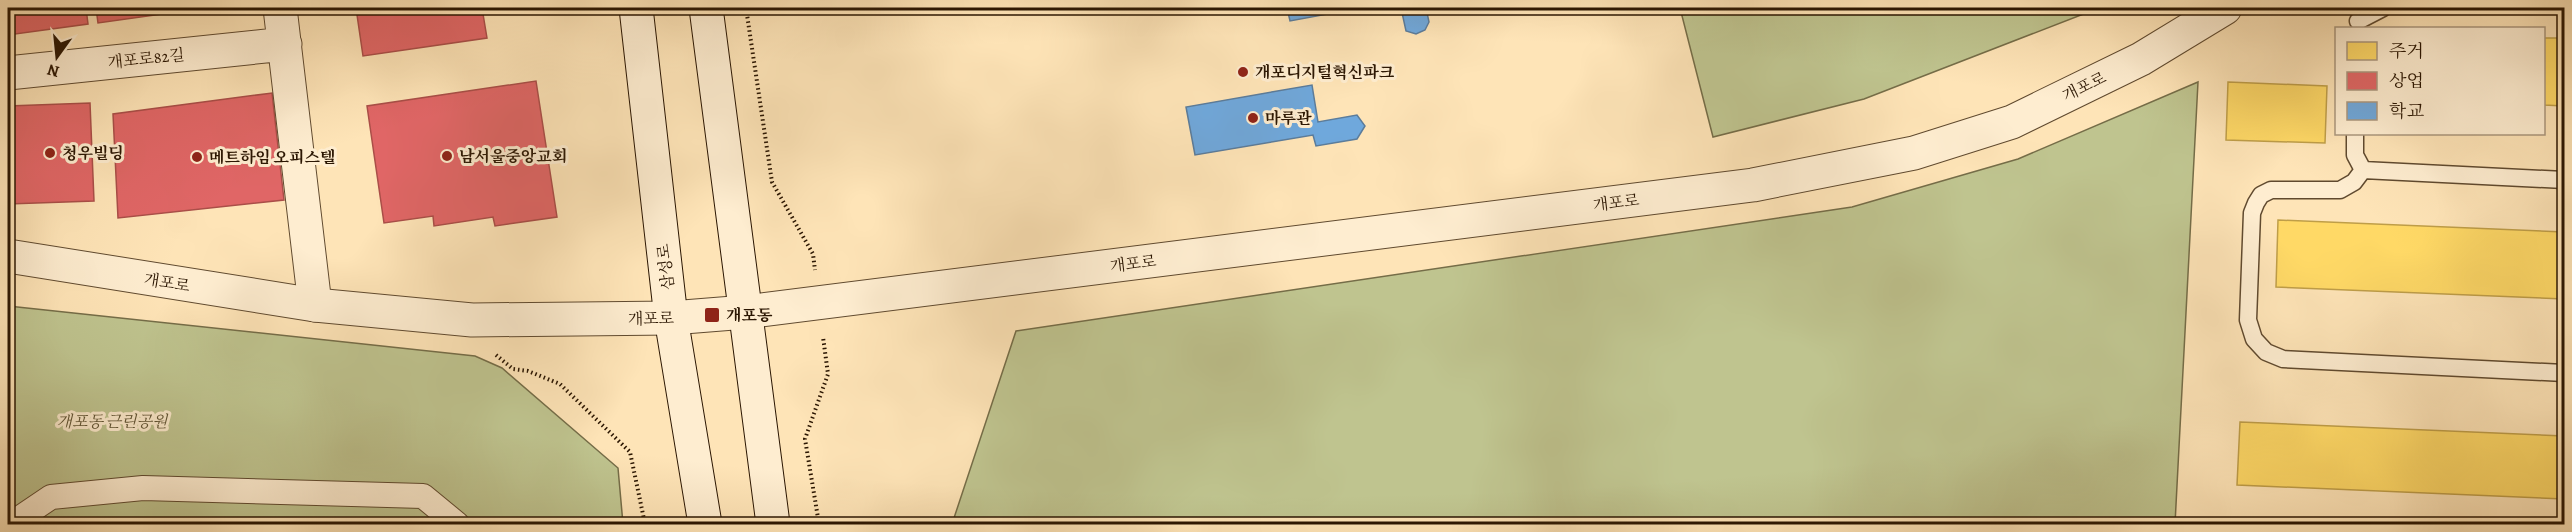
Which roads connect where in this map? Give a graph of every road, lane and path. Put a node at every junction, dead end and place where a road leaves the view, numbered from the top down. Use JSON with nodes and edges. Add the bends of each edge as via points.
{"nodes":[{"id":1,"x":280,"y":8,"type":"edge"},
{"id":2,"x":636,"y":8,"type":"edge"},
{"id":3,"x":706,"y":8,"type":"edge"},
{"id":4,"x":746,"y":8,"type":"edge"},
{"id":5,"x":2225,"y":8,"type":"edge"},
{"id":6,"x":2383,"y":8,"type":"edge"},
{"id":7,"x":2357,"y":19,"type":"edge"},
{"id":8,"x":285,"y":44,"type":"junction"},
{"id":9,"x":8,"y":73,"type":"edge"},
{"id":10,"x":2355,"y":135,"type":"edge"},
{"id":11,"x":2363,"y":170,"type":"junction"},
{"id":12,"x":2565,"y":180,"type":"edge"},
{"id":13,"x":8,"y":256,"type":"edge"},
{"id":14,"x":819,"y":302,"type":"junction"},
{"id":15,"x":315,"y":305,"type":"junction"},
{"id":16,"x":746,"y":312,"type":"junction"},
{"id":17,"x":671,"y":318,"type":"junction"},
{"id":18,"x":472,"y":320,"type":"junction"},
{"id":19,"x":2565,"y":373,"type":"edge"},
{"id":20,"x":11,"y":525,"type":"edge"},
{"id":21,"x":457,"y":525,"type":"edge"},
{"id":22,"x":645,"y":525,"type":"edge"},
{"id":23,"x":705,"y":525,"type":"edge"},
{"id":24,"x":773,"y":525,"type":"edge"},
{"id":25,"x":819,"y":525,"type":"edge"}],
"edges":[{"from":1,"to":8,"type":"street"},
{"from":2,"to":17,"type":"street","name":"삼성로"},
{"from":3,"to":16,"type":"street"},
{"from":4,"to":14,"type":"path","via":[[772,182],[813,254]]},
{"from":5,"to":14,"type":"street","name":"개포로","via":[[2140,59],[2012,122],[1914,153],[1754,185]]},
{"from":6,"to":7,"type":"lane"},
{"from":8,"to":9,"type":"street","name":"개포로82길"},
{"from":8,"to":15,"type":"street"},
{"from":10,"to":11,"type":"lane","via":[[2355,155]]},
{"from":11,"to":12,"type":"lane"},
{"from":11,"to":19,"type":"lane","via":[[2354,182],[2340,190],[2271,190],[2256,203],[2252,213],[2248,320],[2254,339],[2266,352],[2283,359]]},
{"from":13,"to":15,"type":"street","name":"개포로"},
{"from":14,"to":16,"type":"street","name":"개포로"},
{"from":14,"to":25,"type":"path","via":[[828,374],[805,439]]},
{"from":15,"to":18,"type":"street","name":"개포로"},
{"from":16,"to":17,"type":"street","name":"개포로"},
{"from":16,"to":24,"type":"street"},
{"from":17,"to":18,"type":"street","name":"개포로"},
{"from":17,"to":23,"type":"street","name":"삼성로"},
{"from":18,"to":22,"type":"path","via":[[493,352],[513,369],[560,384],[630,452]]},
{"from":20,"to":21,"type":"street","via":[[51,497],[143,488],[423,496]]}]}
